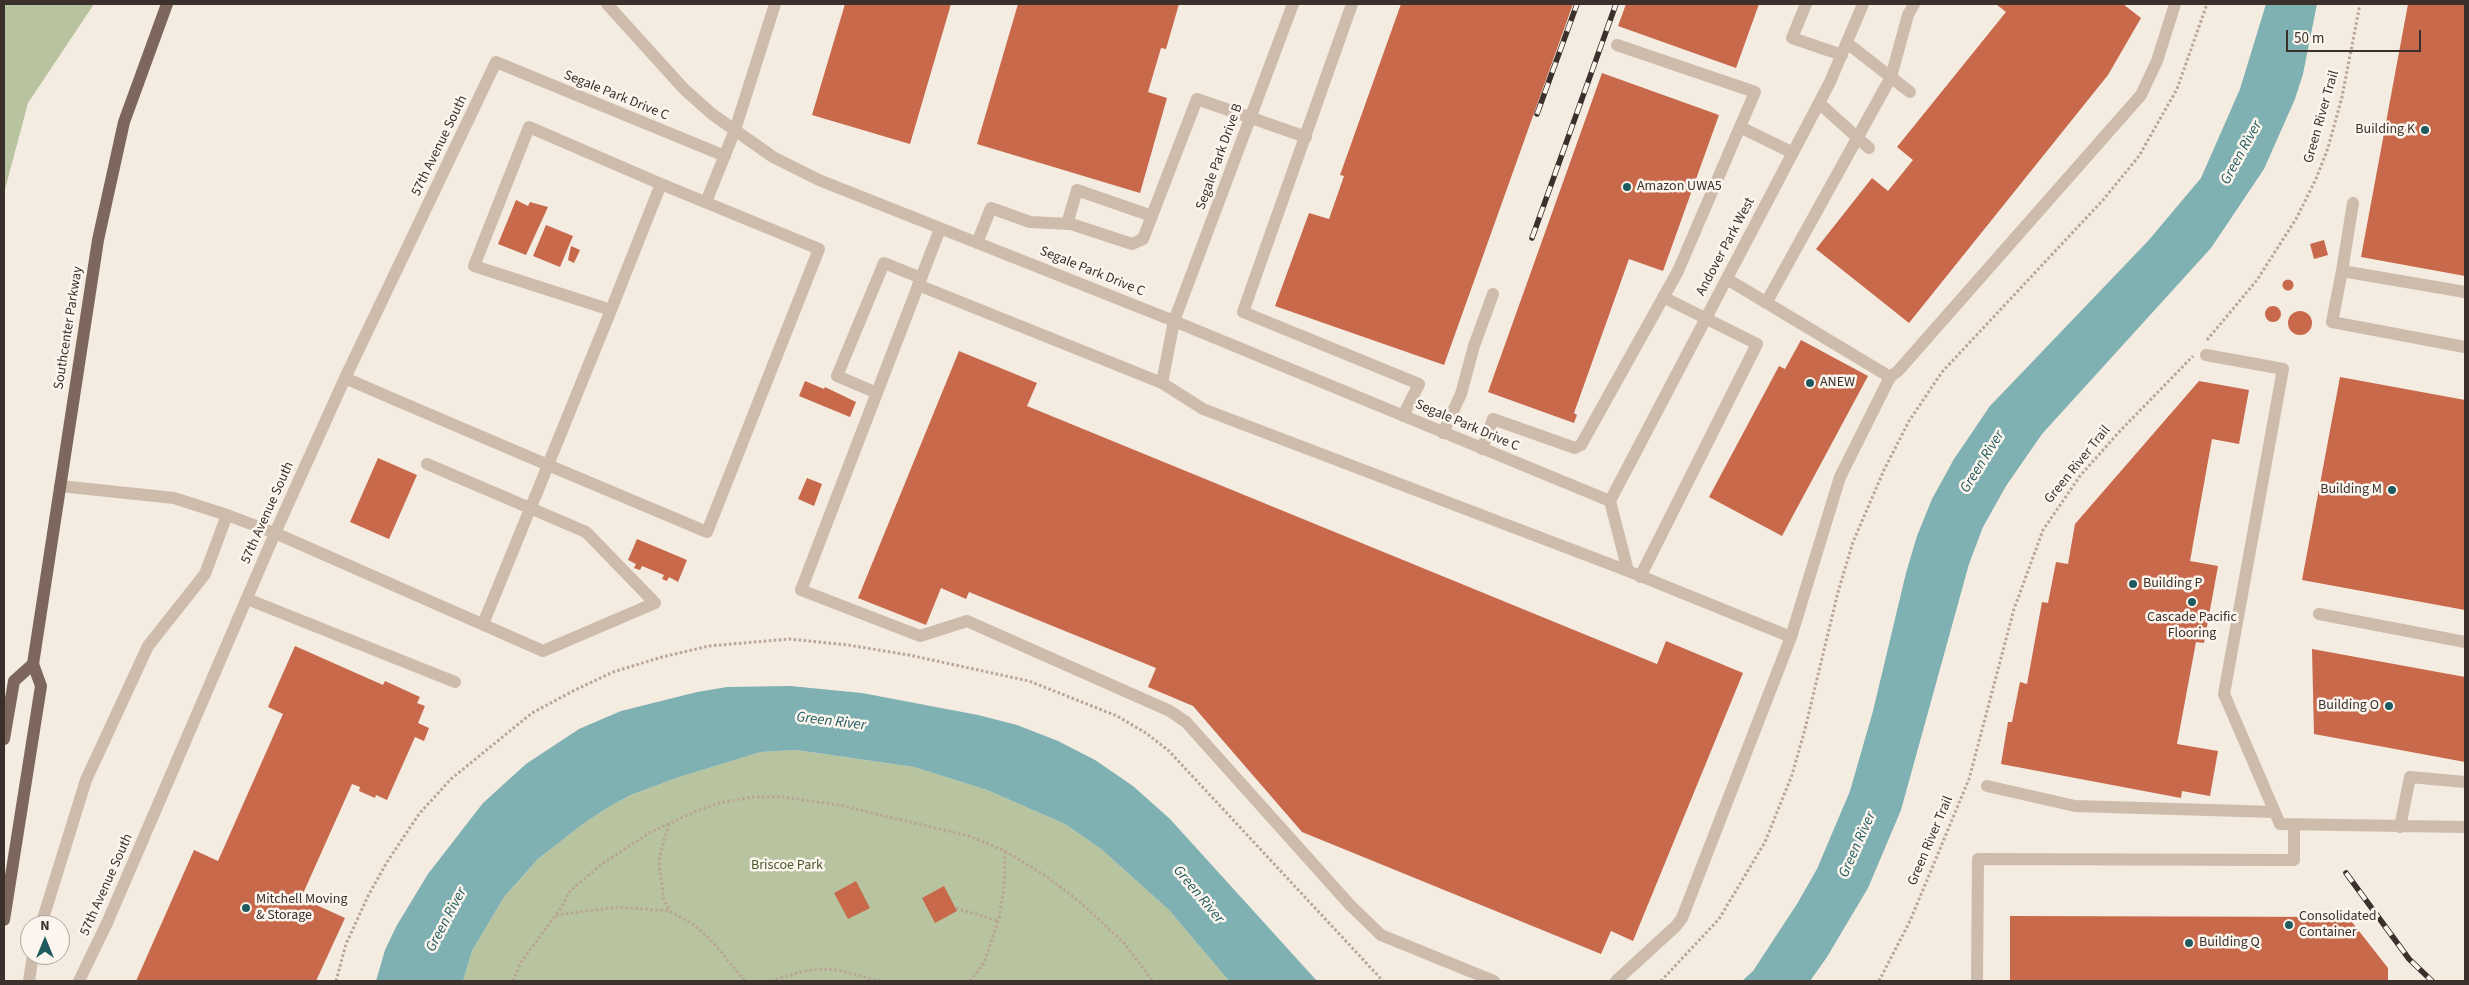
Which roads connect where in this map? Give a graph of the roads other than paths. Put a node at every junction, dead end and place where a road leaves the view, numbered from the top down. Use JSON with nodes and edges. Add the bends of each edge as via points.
{"nodes":[{"id":1,"x":167,"y":4,"type":"edge"},
{"id":2,"x":607,"y":4,"type":"edge"},
{"id":3,"x":775,"y":4,"type":"edge"},
{"id":4,"x":1293,"y":4,"type":"edge"},
{"id":5,"x":1352,"y":4,"type":"edge"},
{"id":6,"x":1806,"y":4,"type":"edge"},
{"id":7,"x":1863,"y":4,"type":"edge"},
{"id":8,"x":1914,"y":4,"type":"edge"},
{"id":9,"x":2175,"y":4,"type":"edge"},
{"id":10,"x":1847,"y":43,"type":"junction"},
{"id":11,"x":1617,"y":44,"type":"dead end"},
{"id":12,"x":1842,"y":55,"type":"junction"},
{"id":13,"x":496,"y":62,"type":"joint"},
{"id":14,"x":1891,"y":77,"type":"junction"},
{"id":15,"x":1910,"y":92,"type":"dead end"},
{"id":16,"x":1819,"y":103,"type":"junction"},
{"id":17,"x":1250,"y":119,"type":"junction"},
{"id":18,"x":1740,"y":127,"type":"junction"},
{"id":19,"x":735,"y":130,"type":"junction"},
{"id":20,"x":1306,"y":136,"type":"junction"},
{"id":21,"x":1858,"y":138,"type":"junction"},
{"id":22,"x":1869,"y":148,"type":"dead end"},
{"id":23,"x":1793,"y":153,"type":"junction"},
{"id":24,"x":725,"y":156,"type":"junction"},
{"id":25,"x":662,"y":184,"type":"junction"},
{"id":26,"x":706,"y":202,"type":"junction"},
{"id":27,"x":2353,"y":203,"type":"dead end"},
{"id":28,"x":1152,"y":216,"type":"junction"},
{"id":29,"x":1067,"y":224,"type":"junction"},
{"id":30,"x":940,"y":228,"type":"junction"},
{"id":31,"x":977,"y":243,"type":"junction"},
{"id":32,"x":2342,"y":271,"type":"junction"},
{"id":33,"x":1726,"y":280,"type":"junction"},
{"id":34,"x":920,"y":281,"type":"junction"},
{"id":35,"x":2465,"y":292,"type":"edge"},
{"id":36,"x":1493,"y":294,"type":"dead end"},
{"id":37,"x":1663,"y":297,"type":"junction"},
{"id":38,"x":1766,"y":303,"type":"junction"},
{"id":39,"x":610,"y":310,"type":"junction"},
{"id":40,"x":1706,"y":319,"type":"junction"},
{"id":41,"x":1174,"y":321,"type":"junction"},
{"id":42,"x":2465,"y":347,"type":"edge"},
{"id":43,"x":2200,"y":352,"type":"road end"},
{"id":44,"x":1890,"y":377,"type":"junction"},
{"id":45,"x":345,"y":378,"type":"junction"},
{"id":46,"x":1162,"y":383,"type":"junction"},
{"id":47,"x":877,"y":392,"type":"junction"},
{"id":48,"x":1403,"y":416,"type":"junction"},
{"id":49,"x":1443,"y":433,"type":"junction"},
{"id":50,"x":1482,"y":449,"type":"junction"},
{"id":51,"x":427,"y":464,"type":"dead end"},
{"id":52,"x":548,"y":465,"type":"junction"},
{"id":53,"x":60,"y":486,"type":"junction"},
{"id":54,"x":1610,"y":501,"type":"junction"},
{"id":55,"x":530,"y":509,"type":"junction"},
{"id":56,"x":227,"y":515,"type":"junction"},
{"id":57,"x":275,"y":533,"type":"junction"},
{"id":58,"x":1628,"y":571,"type":"junction"},
{"id":59,"x":1640,"y":576,"type":"junction"},
{"id":60,"x":247,"y":599,"type":"junction"},
{"id":61,"x":2319,"y":614,"type":"dead end"},
{"id":62,"x":483,"y":624,"type":"junction"},
{"id":63,"x":1791,"y":637,"type":"junction"},
{"id":64,"x":2465,"y":642,"type":"edge"},
{"id":65,"x":33,"y":664,"type":"junction"},
{"id":66,"x":455,"y":682,"type":"dead end"},
{"id":67,"x":4,"y":739,"type":"edge"},
{"id":68,"x":2465,"y":782,"type":"edge"},
{"id":69,"x":1987,"y":786,"type":"dead end"},
{"id":70,"x":2275,"y":812,"type":"junction"},
{"id":71,"x":2294,"y":825,"type":"junction"},
{"id":72,"x":2400,"y":827,"type":"junction"},
{"id":73,"x":2465,"y":827,"type":"edge"},
{"id":74,"x":44,"y":915,"type":"edge"},
{"id":75,"x":4,"y":920,"type":"edge"},
{"id":76,"x":31,"y":965,"type":"edge"},
{"id":77,"x":29,"y":981,"type":"edge"},
{"id":78,"x":79,"y":981,"type":"edge"},
{"id":79,"x":1494,"y":981,"type":"edge"},
{"id":80,"x":1616,"y":981,"type":"edge"},
{"id":81,"x":1977,"y":981,"type":"edge"}],
"edges":[{"from":1,"to":53,"type":"main road","name":"Southcenter Parkway","via":[[122,131],[98,240]]},
{"from":2,"to":19,"type":"street","name":"Segale Park Drive C","via":[[684,89]]},
{"from":3,"to":19,"type":"street"},
{"from":4,"to":17,"type":"street","name":"Segale Park Drive B"},
{"from":5,"to":20,"type":"street"},
{"from":6,"to":12,"type":"street","via":[[1792,38]]},
{"from":7,"to":10,"type":"street","name":"Andover Park West"},
{"from":8,"to":14,"type":"street"},
{"from":9,"to":44,"type":"street","via":[[2157,61],[2141,95],[1898,372]]},
{"from":10,"to":12,"type":"street","name":"Andover Park West"},
{"from":10,"to":14,"type":"street"},
{"from":11,"to":18,"type":"street","via":[[1755,92]]},
{"from":12,"to":16,"type":"street","name":"Andover Park West"},
{"from":13,"to":24,"type":"street","name":"Segale Park Drive C"},
{"from":13,"to":45,"type":"street","name":"57th Avenue South"},
{"from":14,"to":15,"type":"street"},
{"from":14,"to":21,"type":"street"},
{"from":16,"to":21,"type":"street"},
{"from":16,"to":23,"type":"street","name":"Andover Park West"},
{"from":17,"to":20,"type":"street"},
{"from":17,"to":28,"type":"street","via":[[1197,99]]},
{"from":17,"to":41,"type":"street","name":"Segale Park Drive B"},
{"from":18,"to":23,"type":"street"},
{"from":18,"to":37,"type":"street","via":[[1678,271]]},
{"from":19,"to":24,"type":"street"},
{"from":19,"to":30,"type":"street","name":"Segale Park Drive C","via":[[773,157],[819,180]]},
{"from":20,"to":48,"type":"street","via":[[1243,312],[1419,384]]},
{"from":21,"to":22,"type":"street"},
{"from":21,"to":38,"type":"street"},
{"from":23,"to":33,"type":"street","name":"Andover Park West"},
{"from":24,"to":26,"type":"street"},
{"from":25,"to":26,"type":"street"},
{"from":25,"to":39,"type":"street"},
{"from":25,"to":39,"type":"street","via":[[529,128],[474,266]]},
{"from":26,"to":52,"type":"street","via":[[819,249],[707,532]]},
{"from":27,"to":32,"type":"street"},
{"from":28,"to":29,"type":"street","via":[[1143,239],[1132,244]]},
{"from":28,"to":29,"type":"street","via":[[1077,190]]},
{"from":29,"to":31,"type":"street","via":[[1030,222],[991,208]]},
{"from":30,"to":31,"type":"street","name":"Segale Park Drive C"},
{"from":30,"to":34,"type":"street"},
{"from":31,"to":41,"type":"street","name":"Segale Park Drive C"},
{"from":32,"to":35,"type":"street"},
{"from":32,"to":42,"type":"street","via":[[2332,322]]},
{"from":33,"to":38,"type":"street"},
{"from":33,"to":40,"type":"street","name":"Andover Park West"},
{"from":34,"to":46,"type":"street"},
{"from":34,"to":47,"type":"street"},
{"from":34,"to":47,"type":"street","via":[[884,263],[837,376]]},
{"from":36,"to":49,"type":"street","via":[[1461,394]]},
{"from":37,"to":40,"type":"street"},
{"from":37,"to":50,"type":"street","via":[[1581,445],[1575,448],[1493,419]]},
{"from":38,"to":44,"type":"street"},
{"from":39,"to":52,"type":"street"},
{"from":40,"to":54,"type":"street","name":"Andover Park West"},
{"from":40,"to":59,"type":"street","via":[[1757,344]]},
{"from":41,"to":46,"type":"street","name":"Segale Park Drive B"},
{"from":41,"to":48,"type":"street","name":"Segale Park Drive C"},
{"from":43,"to":70,"type":"street","via":[[2283,369],[2224,694]]},
{"from":44,"to":63,"type":"street","via":[[1840,477]]},
{"from":45,"to":52,"type":"street"},
{"from":45,"to":57,"type":"street","name":"57th Avenue South"},
{"from":46,"to":58,"type":"street","via":[[1202,408]]},
{"from":47,"to":79,"type":"street","via":[[801,590],[920,636],[967,621],[1170,711],[1186,722],[1350,905],[1381,935]]},
{"from":48,"to":49,"type":"street","name":"Segale Park Drive C"},
{"from":49,"to":50,"type":"street","name":"Segale Park Drive C"},
{"from":50,"to":54,"type":"street","name":"Segale Park Drive C"},
{"from":51,"to":55,"type":"street"},
{"from":52,"to":55,"type":"street"},
{"from":53,"to":56,"type":"street","via":[[174,498]]},
{"from":53,"to":65,"type":"main road","name":"Southcenter Parkway"},
{"from":54,"to":58,"type":"street"},
{"from":55,"to":62,"type":"street"},
{"from":55,"to":62,"type":"street","via":[[586,532],[655,603],[543,651]]},
{"from":56,"to":57,"type":"street"},
{"from":56,"to":74,"type":"street","via":[[205,574],[148,646],[86,780]]},
{"from":57,"to":60,"type":"street","name":"57th Avenue South"},
{"from":57,"to":62,"type":"street"},
{"from":58,"to":59,"type":"street"},
{"from":59,"to":63,"type":"street"},
{"from":60,"to":66,"type":"street"},
{"from":60,"to":78,"type":"street","name":"57th Avenue South"},
{"from":61,"to":64,"type":"street"},
{"from":63,"to":80,"type":"street","via":[[1682,918]]},
{"from":65,"to":67,"type":"main road","via":[[14,680]]},
{"from":65,"to":75,"type":"main road","name":"Southcenter Parkway","via":[[41,686]]},
{"from":68,"to":72,"type":"street","via":[[2410,777]]},
{"from":69,"to":70,"type":"street","via":[[2075,806]]},
{"from":70,"to":71,"type":"street","via":[[2280,824]]},
{"from":71,"to":72,"type":"street"},
{"from":71,"to":81,"type":"street","via":[[2294,860],[1978,859]]},
{"from":72,"to":73,"type":"street"},
{"from":76,"to":77,"type":"street"}]}
